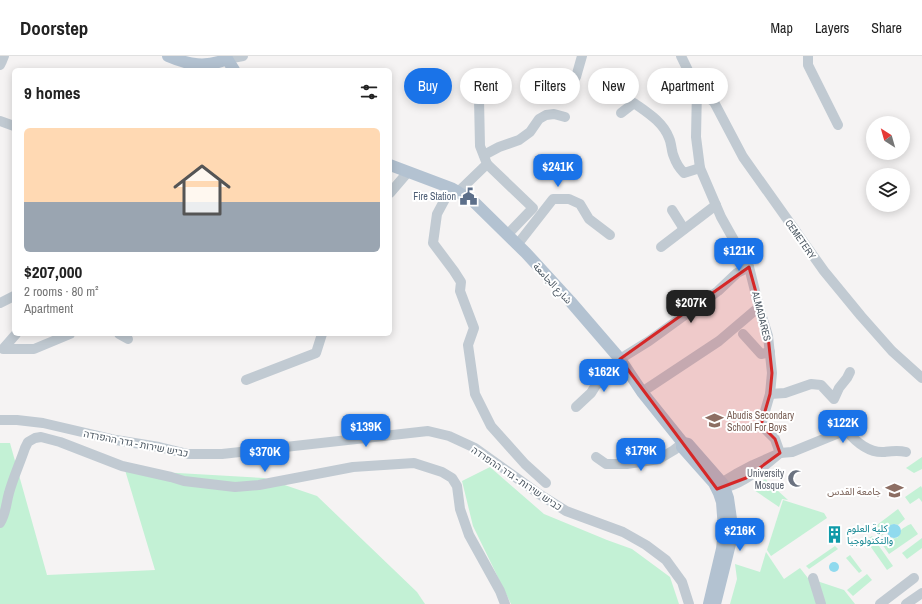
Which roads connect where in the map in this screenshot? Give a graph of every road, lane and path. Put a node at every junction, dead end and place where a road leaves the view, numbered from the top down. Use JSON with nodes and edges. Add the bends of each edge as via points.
{"nodes":[{"id":1,"x":4,"y":56,"type":"edge"},
{"id":2,"x":168,"y":56,"type":"edge"},
{"id":3,"x":190,"y":56,"type":"edge"},
{"id":4,"x":243,"y":56,"type":"edge"},
{"id":5,"x":582,"y":56,"type":"edge"},
{"id":6,"x":681,"y":56,"type":"edge"},
{"id":7,"x":808,"y":56,"type":"edge"},
{"id":8,"x":227,"y":58,"type":"edge"},
{"id":9,"x":0,"y":65,"type":"edge"},
{"id":10,"x":233,"y":68,"type":"edge"},
{"id":11,"x":579,"y":68,"type":"edge"},
{"id":12,"x":687,"y":68,"type":"edge"},
{"id":13,"x":479,"y":104,"type":"edge"},
{"id":14,"x":697,"y":104,"type":"edge"},
{"id":15,"x":715,"y":104,"type":"edge"},
{"id":16,"x":622,"y":113,"type":"dead end"},
{"id":17,"x":565,"y":117,"type":"dead end"},
{"id":18,"x":0,"y":121,"type":"edge"},
{"id":19,"x":12,"y":125,"type":"edge"},
{"id":20,"x":838,"y":125,"type":"dead end"},
{"id":21,"x":485,"y":160,"type":"junction"},
{"id":22,"x":392,"y":166,"type":"edge"},
{"id":23,"x":700,"y":168,"type":"junction"},
{"id":24,"x":408,"y":172,"type":"junction"},
{"id":25,"x":454,"y":190,"type":"junction"},
{"id":26,"x":392,"y":191,"type":"edge"},
{"id":27,"x":716,"y":205,"type":"junction"},
{"id":28,"x":672,"y":210,"type":"dead end"},
{"id":29,"x":684,"y":229,"type":"junction"},
{"id":30,"x":507,"y":235,"type":"junction"},
{"id":31,"x":610,"y":236,"type":"dead end"},
{"id":32,"x":518,"y":245,"type":"junction"},
{"id":33,"x":661,"y":247,"type":"dead end"},
{"id":34,"x":749,"y":267,"type":"junction"},
{"id":35,"x":12,"y":297,"type":"edge"},
{"id":36,"x":0,"y":303,"type":"edge"},
{"id":37,"x":759,"y":307,"type":"junction"},
{"id":38,"x":742,"y":334,"type":"dead end"},
{"id":39,"x":14,"y":336,"type":"edge"},
{"id":40,"x":65,"y":336,"type":"edge"},
{"id":41,"x":123,"y":336,"type":"edge"},
{"id":42,"x":321,"y":336,"type":"edge"},
{"id":43,"x":128,"y":339,"type":"dead end"},
{"id":44,"x":1,"y":350,"type":"edge"},
{"id":45,"x":770,"y":352,"type":"junction"},
{"id":46,"x":622,"y":363,"type":"junction"},
{"id":47,"x":850,"y":372,"type":"dead end"},
{"id":48,"x":922,"y":378,"type":"edge"},
{"id":49,"x":246,"y":380,"type":"dead end"},
{"id":50,"x":642,"y":392,"type":"junction"},
{"id":51,"x":770,"y":394,"type":"junction"},
{"id":52,"x":576,"y":407,"type":"dead end"},
{"id":53,"x":0,"y":420,"type":"edge"},
{"id":54,"x":683,"y":443,"type":"junction"},
{"id":55,"x":906,"y":452,"type":"dead end"},
{"id":56,"x":780,"y":453,"type":"junction"},
{"id":57,"x":596,"y":456,"type":"dead end"},
{"id":58,"x":546,"y":483,"type":"dead end"},
{"id":59,"x":721,"y":486,"type":"junction"},
{"id":60,"x":0,"y":522,"type":"edge"},
{"id":61,"x":813,"y":578,"type":"dead end"},
{"id":62,"x":914,"y":578,"type":"dead end"},
{"id":63,"x":920,"y":598,"type":"edge"},
{"id":64,"x":506,"y":604,"type":"edge"},
{"id":65,"x":689,"y":604,"type":"edge"},
{"id":66,"x":709,"y":604,"type":"edge"},
{"id":67,"x":715,"y":604,"type":"edge"},
{"id":68,"x":821,"y":604,"type":"edge"},
{"id":69,"x":880,"y":604,"type":"edge"},
{"id":70,"x":906,"y":604,"type":"edge"}],
"edges":[{"from":1,"to":9,"type":"street"},
{"from":2,"to":8,"type":"main road","via":[[203,65]]},
{"from":3,"to":8,"type":"main road"},
{"from":4,"to":8,"type":"street"},
{"from":5,"to":11,"type":"street"},
{"from":6,"to":12,"type":"street"},
{"from":7,"to":20,"type":"street","via":[[808,65]]},
{"from":8,"to":10,"type":"main road"},
{"from":13,"to":21,"type":"street","via":[[480,146]]},
{"from":14,"to":23,"type":"street","name":"ALMADARES","via":[[696,137]]},
{"from":15,"to":48,"type":"street","name":"CEMETERY","via":[[743,157],[824,271],[892,351]]},
{"from":16,"to":23,"type":"street","via":[[634,103],[665,128],[673,156],[684,173]]},
{"from":17,"to":21,"type":"street","via":[[546,115],[539,119],[530,132],[519,140],[499,147]]},
{"from":18,"to":19,"type":"street"},
{"from":21,"to":25,"type":"street"},
{"from":21,"to":30,"type":"street","via":[[533,208]]},
{"from":22,"to":24,"type":"main road","name":"شارع الجامعة"},
{"from":23,"to":27,"type":"street","name":"ALMADARES"},
{"from":24,"to":25,"type":"main road","name":"شارع الجامعة"},
{"from":24,"to":26,"type":"street"},
{"from":25,"to":30,"type":"main road","name":"شارع الجامعة","via":[[474,202]]},
{"from":25,"to":58,"type":"street","via":[[437,214],[433,244],[460,282],[460,291],[474,328],[468,345],[475,394],[491,426]]},
{"from":27,"to":29,"type":"street"},
{"from":27,"to":34,"type":"street","name":"ALMADARES"},
{"from":28,"to":29,"type":"street"},
{"from":29,"to":33,"type":"street"},
{"from":30,"to":32,"type":"main road","name":"شارع الجامعة"},
{"from":31,"to":32,"type":"street","via":[[589,219],[580,204],[569,199],[553,199]]},
{"from":32,"to":46,"type":"main road","name":"شارع الجامعة"},
{"from":34,"to":37,"type":"street","name":"ALMADARES"},
{"from":34,"to":46,"type":"street","via":[[737,273],[718,291]]},
{"from":35,"to":36,"type":"street"},
{"from":37,"to":45,"type":"street","name":"ALMADARES"},
{"from":37,"to":50,"type":"street","via":[[719,341]]},
{"from":38,"to":45,"type":"street","via":[[760,354]]},
{"from":39,"to":44,"type":"street"},
{"from":40,"to":44,"type":"street","via":[[34,349]]},
{"from":41,"to":43,"type":"street"},
{"from":42,"to":49,"type":"street","via":[[316,353]]},
{"from":45,"to":51,"type":"street","name":"ALMADARES"},
{"from":46,"to":50,"type":"main road","name":"شارع الجامعة"},
{"from":46,"to":52,"type":"street","via":[[596,385],[591,394]]},
{"from":47,"to":51,"type":"street","via":[[838,388],[834,399],[821,385],[811,384],[785,393]]},
{"from":50,"to":54,"type":"main road","name":"شارع الجامعة"},
{"from":51,"to":56,"type":"street","name":"ALMADARES","via":[[761,425],[775,439]]},
{"from":53,"to":65,"type":"street","name":"כביש שירות - גדר ההפרדה","via":[[43,423],[188,454],[222,454],[428,431],[448,436],[476,448],[566,511],[622,532],[646,545],[666,560],[682,582]]},
{"from":54,"to":57,"type":"street","via":[[660,459],[627,464],[606,464]]},
{"from":54,"to":59,"type":"main road","name":"شارع الجامعة","via":[[688,444]]},
{"from":55,"to":56,"type":"street","via":[[877,452],[854,439],[846,430],[792,452]]},
{"from":56,"to":59,"type":"street","via":[[765,466],[732,486]]},
{"from":59,"to":66,"type":"main road","name":"شارع الجامعة","via":[[723,542]]},
{"from":59,"to":67,"type":"main road","name":"شارع الجامعة","via":[[728,498],[731,540]]},
{"from":60,"to":64,"type":"street","via":[[25,448],[28,442],[41,437],[122,466],[184,481],[236,487],[259,486],[353,467],[414,463],[442,472],[455,482],[460,509],[469,535]]},
{"from":61,"to":68,"type":"street"},
{"from":62,"to":69,"type":"street"},
{"from":63,"to":70,"type":"street"}]}
